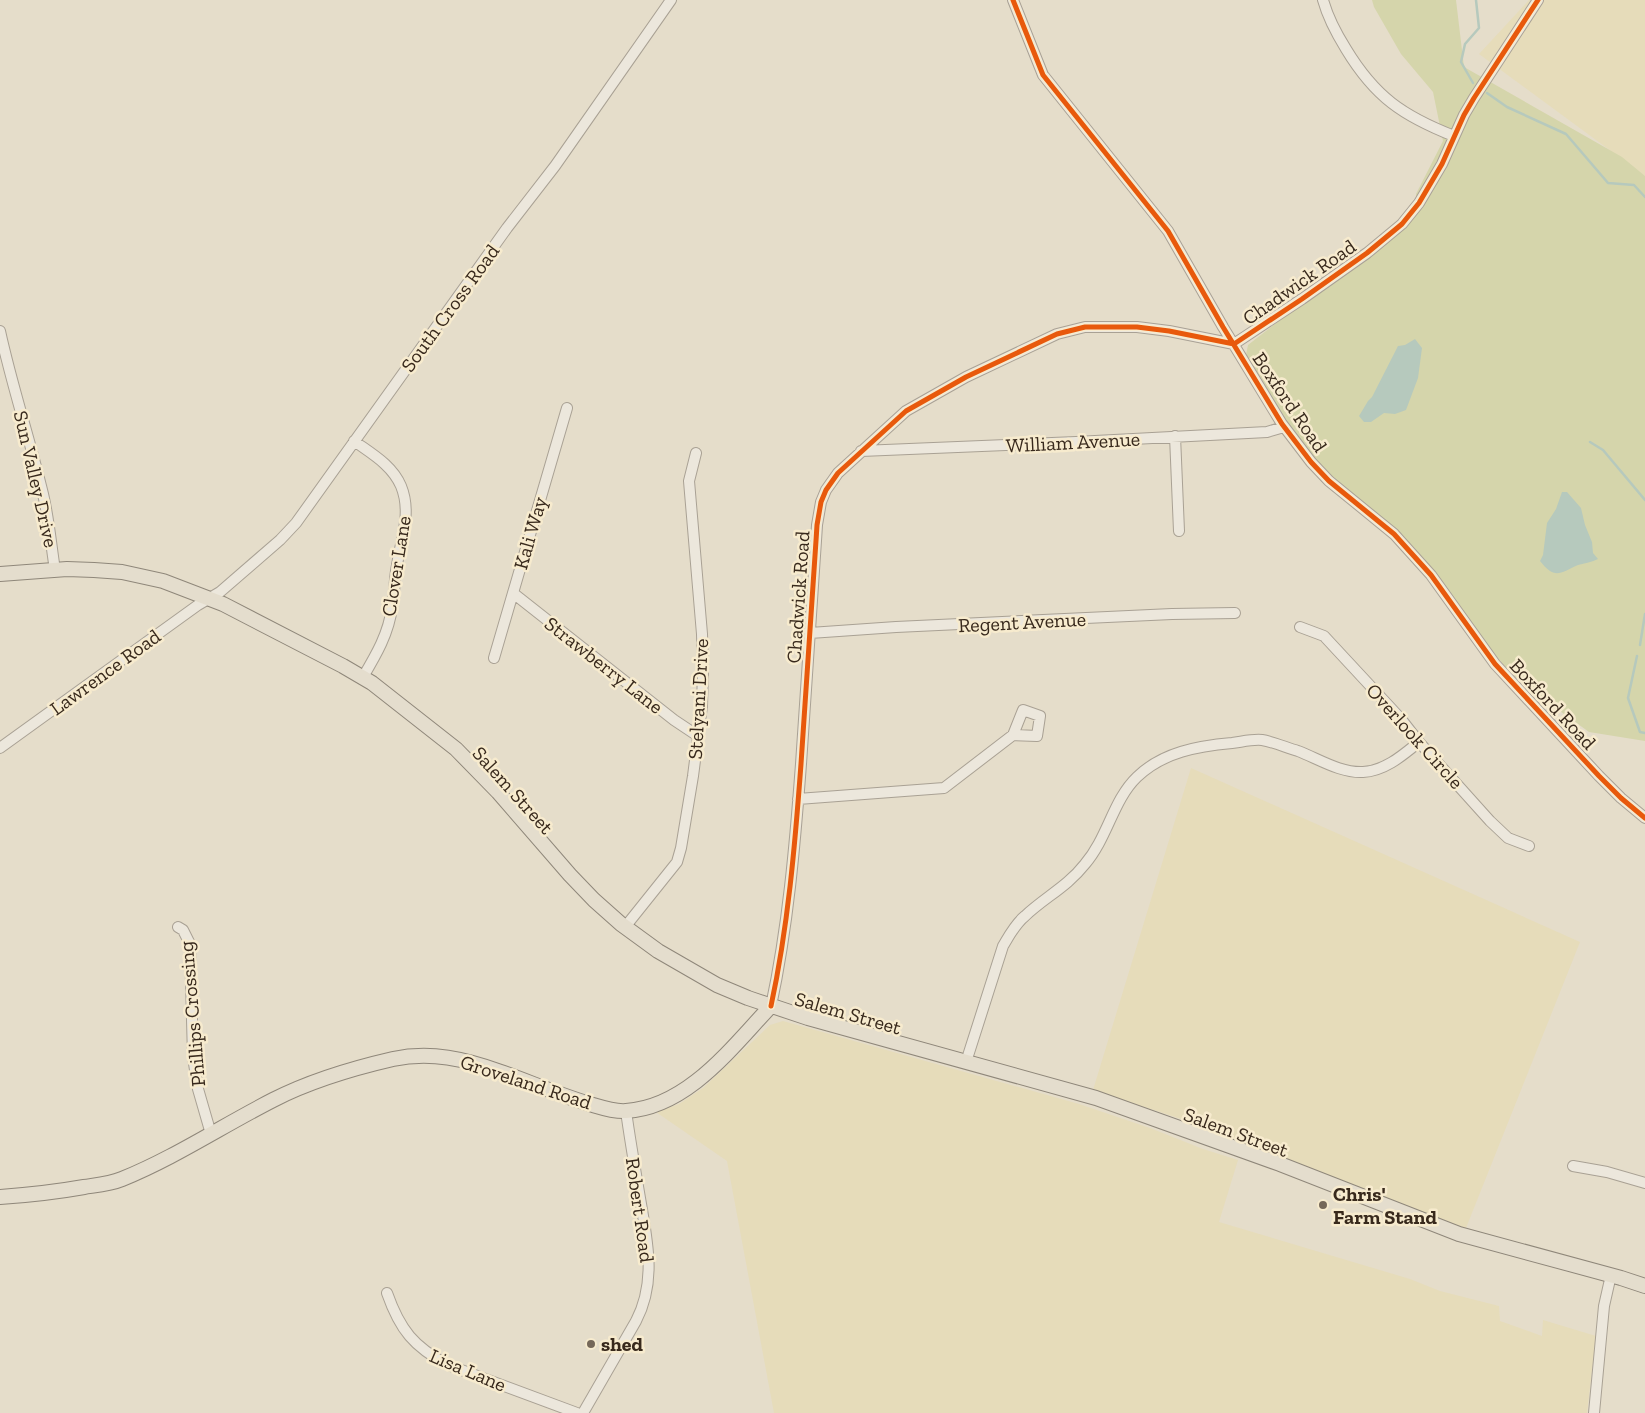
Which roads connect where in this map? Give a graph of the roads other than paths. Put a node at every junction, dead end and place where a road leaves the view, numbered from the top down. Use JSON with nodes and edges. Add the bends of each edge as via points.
{"nodes":[{"id":1,"x":671,"y":0,"type":"edge"},
{"id":2,"x":1013,"y":0,"type":"edge"},
{"id":3,"x":1323,"y":0,"type":"edge"},
{"id":4,"x":1538,"y":0,"type":"edge"},
{"id":5,"x":1454,"y":136,"type":"junction"},
{"id":6,"x":0,"y":331,"type":"edge"},
{"id":7,"x":1234,"y":344,"type":"junction"},
{"id":8,"x":567,"y":408,"type":"dead end"},
{"id":9,"x":1284,"y":427,"type":"junction"},
{"id":10,"x":1175,"y":436,"type":"junction"},
{"id":11,"x":354,"y":441,"type":"junction"},
{"id":12,"x":861,"y":451,"type":"junction"},
{"id":13,"x":696,"y":452,"type":"dead end"},
{"id":14,"x":1179,"y":531,"type":"dead end"},
{"id":15,"x":55,"y":570,"type":"junction"},
{"id":16,"x":0,"y":574,"type":"edge"},
{"id":17,"x":513,"y":593,"type":"junction"},
{"id":18,"x":210,"y":598,"type":"junction"},
{"id":19,"x":1235,"y":613,"type":"dead end"},
{"id":20,"x":1300,"y":627,"type":"dead end"},
{"id":21,"x":810,"y":633,"type":"junction"},
{"id":22,"x":494,"y":658,"type":"dead end"},
{"id":23,"x":363,"y":677,"type":"junction"},
{"id":24,"x":1013,"y":735,"type":"dead end"},
{"id":25,"x":698,"y":736,"type":"junction"},
{"id":26,"x":1420,"y":742,"type":"junction"},
{"id":27,"x":0,"y":748,"type":"edge"},
{"id":28,"x":798,"y":799,"type":"junction"},
{"id":29,"x":1645,"y":818,"type":"edge"},
{"id":30,"x":1529,"y":846,"type":"dead end"},
{"id":31,"x":178,"y":926,"type":"dead end"},
{"id":32,"x":625,"y":927,"type":"junction"},
{"id":33,"x":771,"y":1006,"type":"junction"},
{"id":34,"x":966,"y":1062,"type":"junction"},
{"id":35,"x":626,"y":1111,"type":"junction"},
{"id":36,"x":210,"y":1134,"type":"junction"},
{"id":37,"x":1573,"y":1166,"type":"dead end"},
{"id":38,"x":1645,"y":1183,"type":"edge"},
{"id":39,"x":0,"y":1198,"type":"edge"},
{"id":40,"x":1611,"y":1275,"type":"junction"},
{"id":41,"x":1645,"y":1286,"type":"edge"},
{"id":42,"x":387,"y":1293,"type":"dead end"},
{"id":43,"x":578,"y":1413,"type":"edge"},
{"id":44,"x":583,"y":1413,"type":"edge"},
{"id":45,"x":1594,"y":1413,"type":"edge"}],
"edges":[{"from":1,"to":11,"type":"street","name":"South Cross Road","via":[[555,166],[506,228]]},
{"from":2,"to":7,"type":"street","name":"Boxford Road","via":[[1043,75],[1168,231]]},
{"from":3,"to":5,"type":"street","via":[[1333,29],[1360,73],[1397,108]]},
{"from":4,"to":5,"type":"street","name":"Chadwick Road","via":[[1474,98]]},
{"from":5,"to":7,"type":"street","name":"Chadwick Road","via":[[1419,203],[1391,234]]},
{"from":6,"to":15,"type":"street","name":"Sun Valley Drive","via":[[44,496]]},
{"from":7,"to":9,"type":"street","name":"Boxford Road"},
{"from":7,"to":12,"type":"street","name":"Chadwick Road","via":[[1137,327],[1085,327],[1066,331],[924,399]]},
{"from":8,"to":17,"type":"street","name":"Kali Way"},
{"from":9,"to":10,"type":"street","name":"William Avenue","via":[[1267,432]]},
{"from":9,"to":29,"type":"street","name":"Boxford Road","via":[[1329,482],[1394,534],[1431,575],[1496,664],[1599,776]]},
{"from":10,"to":12,"type":"street","name":"William Avenue"},
{"from":10,"to":14,"type":"street"},
{"from":11,"to":18,"type":"street","name":"South Cross Road","via":[[296,523]]},
{"from":11,"to":23,"type":"street","name":"Clover Lane","via":[[394,472],[405,499],[406,514],[396,565],[392,610],[380,650]]},
{"from":12,"to":21,"type":"street","name":"Chadwick Road","via":[[838,473],[821,502]]},
{"from":13,"to":25,"type":"street","name":"Stelyani Drive","via":[[689,481],[703,662]]},
{"from":15,"to":16,"type":"main road","name":"Salem Street"},
{"from":15,"to":18,"type":"main road","name":"Salem Street","via":[[138,575]]},
{"from":17,"to":22,"type":"street","name":"Kali Way"},
{"from":17,"to":25,"type":"street","name":"Strawberry Lane"},
{"from":18,"to":23,"type":"main road","name":"Salem Street"},
{"from":18,"to":27,"type":"street","name":"Lawrence Road"},
{"from":19,"to":21,"type":"street","name":"Regent Avenue"},
{"from":20,"to":26,"type":"street","name":"Overlook Circle","via":[[1324,636]]},
{"from":21,"to":28,"type":"street","name":"Chadwick Road"},
{"from":23,"to":32,"type":"main road","name":"Salem Street","via":[[456,749],[570,875]]},
{"from":24,"to":28,"type":"street","via":[[944,788]]},
{"from":25,"to":32,"type":"street","name":"Stelyani Drive","via":[[677,862]]},
{"from":26,"to":30,"type":"street","name":"Overlook Circle","via":[[1490,821],[1508,838]]},
{"from":26,"to":34,"type":"street","via":[[1397,760],[1365,772],[1321,762],[1262,740],[1182,751],[1150,766],[1127,787],[1099,845],[1086,864],[1060,890],[1024,916],[1009,936]]},
{"from":28,"to":33,"type":"street","name":"Chadwick Road","via":[[782,954]]},
{"from":31,"to":36,"type":"street","name":"Phillips Crossing","via":[[190,944],[193,1057]]},
{"from":32,"to":33,"type":"main road","name":"Salem Street","via":[[658,951],[717,985]]},
{"from":33,"to":34,"type":"main road","name":"Salem Street"},
{"from":33,"to":35,"type":"main road","name":"Groveland Road","via":[[693,1084],[651,1106]]},
{"from":34,"to":40,"type":"main road","name":"Salem Street","via":[[1146,1115],[1459,1234]]},
{"from":35,"to":36,"type":"main road","name":"Groveland Road","via":[[577,1100],[463,1059],[418,1055],[312,1082]]},
{"from":35,"to":44,"type":"street","name":"Robert Road","via":[[648,1249],[648,1286],[636,1321]]},
{"from":36,"to":39,"type":"main road","name":"Groveland Road","via":[[121,1180]]},
{"from":37,"to":38,"type":"street"},
{"from":40,"to":41,"type":"main road","name":"Salem Street"},
{"from":40,"to":45,"type":"street","via":[[1604,1306]]},
{"from":42,"to":43,"type":"street","name":"Lisa Lane","via":[[409,1336],[430,1356]]}]}
